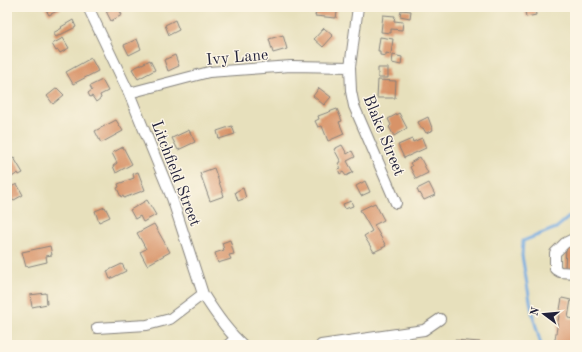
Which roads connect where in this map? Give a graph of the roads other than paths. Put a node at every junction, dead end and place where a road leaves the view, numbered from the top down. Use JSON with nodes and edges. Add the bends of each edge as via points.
{"nodes":[{"id":1,"x":88,"y":7,"type":"edge"},
{"id":2,"x":358,"y":7,"type":"edge"},
{"id":3,"x":350,"y":67,"type":"junction"},
{"id":4,"x":130,"y":93,"type":"junction"},
{"id":5,"x":396,"y":202,"type":"dead end"},
{"id":6,"x":575,"y":238,"type":"edge"},
{"id":7,"x":575,"y":273,"type":"edge"},
{"id":8,"x":203,"y":294,"type":"junction"},
{"id":9,"x":440,"y":319,"type":"dead end"},
{"id":10,"x":97,"y":328,"type":"dead end"},
{"id":11,"x":236,"y":343,"type":"edge"},
{"id":12,"x":321,"y":345,"type":"edge"}],
"edges":[{"from":1,"to":4,"type":"street","name":"Litchfield Street"},
{"from":2,"to":3,"type":"street","name":"Blake Street"},
{"from":3,"to":4,"type":"street","name":"Ivy Lane","via":[[291,66],[209,72]]},
{"from":3,"to":5,"type":"street","name":"Blake Street","via":[[354,106]]},
{"from":4,"to":8,"type":"street","name":"Litchfield Street","via":[[172,198]]},
{"from":6,"to":7,"type":"street","via":[[555,253],[555,269]]},
{"from":8,"to":10,"type":"street","via":[[170,319],[147,325]]},
{"from":8,"to":11,"type":"street","name":"Litchfield Street"},
{"from":9,"to":12,"type":"street","via":[[424,330]]}]}
